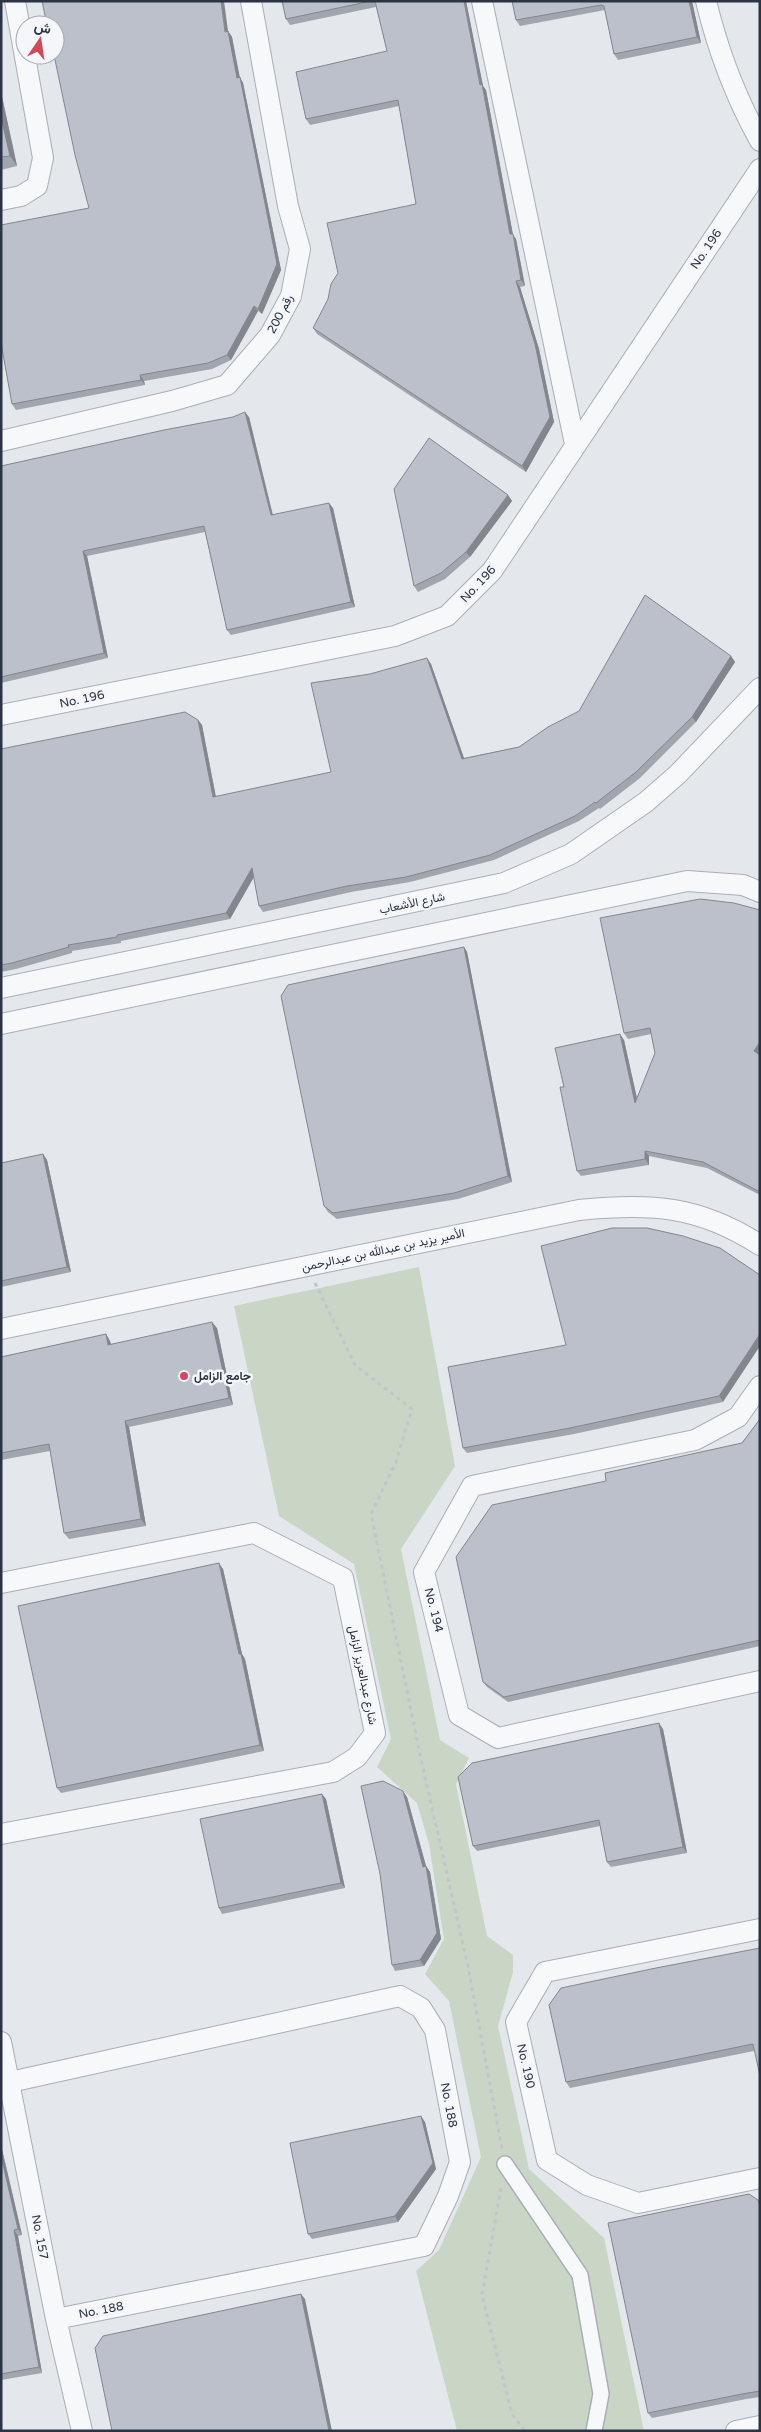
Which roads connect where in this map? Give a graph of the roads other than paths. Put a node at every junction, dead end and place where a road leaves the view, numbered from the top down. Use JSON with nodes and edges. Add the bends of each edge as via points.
{"nodes":[{"id":1,"x":16,"y":1,"type":"edge"},
{"id":2,"x":251,"y":1,"type":"edge"},
{"id":3,"x":482,"y":1,"type":"edge"},
{"id":4,"x":706,"y":1,"type":"edge"},
{"id":5,"x":760,"y":141,"type":"edge"},
{"id":6,"x":760,"y":169,"type":"edge"},
{"id":7,"x":1,"y":200,"type":"edge"},
{"id":8,"x":1,"y":441,"type":"edge"},
{"id":9,"x":575,"y":444,"type":"junction"},
{"id":10,"x":760,"y":688,"type":"edge"},
{"id":11,"x":1,"y":715,"type":"edge"},
{"id":12,"x":760,"y":892,"type":"edge"},
{"id":13,"x":1,"y":988,"type":"edge"},
{"id":14,"x":1,"y":1024,"type":"edge"},
{"id":15,"x":760,"y":1245,"type":"edge"},
{"id":16,"x":1,"y":1329,"type":"edge"},
{"id":17,"x":760,"y":1386,"type":"edge"},
{"id":18,"x":1,"y":1583,"type":"edge"},
{"id":19,"x":760,"y":1681,"type":"edge"},
{"id":20,"x":1,"y":1834,"type":"edge"},
{"id":21,"x":760,"y":1929,"type":"edge"},
{"id":22,"x":1,"y":2042,"type":"edge"},
{"id":23,"x":10,"y":2082,"type":"junction"},
{"id":24,"x":505,"y":2164,"type":"road end"},
{"id":25,"x":760,"y":2178,"type":"edge"},
{"id":26,"x":56,"y":2318,"type":"junction"},
{"id":27,"x":760,"y":2426,"type":"edge"},
{"id":28,"x":82,"y":2431,"type":"edge"},
{"id":29,"x":594,"y":2431,"type":"edge"},
{"id":30,"x":736,"y":2431,"type":"edge"}],
"edges":[{"from":1,"to":7,"type":"street","via":[[43,158],[37,186],[21,196]]},
{"from":2,"to":8,"type":"street","name":"رقم 200","via":[[288,206],[300,249],[291,296],[270,335],[227,385]]},
{"from":3,"to":9,"type":"street"},
{"from":4,"to":5,"type":"street","via":[[716,43],[738,101]]},
{"from":6,"to":9,"type":"street","name":"No. 196"},
{"from":9,"to":11,"type":"street","name":"No. 196","via":[[492,571],[447,616],[394,636]]},
{"from":10,"to":13,"type":"street","name":"شارع الأشعاب","via":[[678,774],[646,802],[571,854],[504,883]]},
{"from":12,"to":14,"type":"street","via":[[743,885],[687,881]]},
{"from":15,"to":16,"type":"street","name":"الأمير يزيد بن عبدالله بن عبدالرحمن","via":[[735,1229],[676,1209],[626,1205],[579,1210]]},
{"from":17,"to":19,"type":"street","name":"No. 194","via":[[738,1417],[696,1440],[472,1486],[424,1572],[460,1715],[498,1738]]},
{"from":18,"to":20,"type":"street","name":"شارع عبدالعزيز الزامل","via":[[254,1534],[343,1578],[375,1733],[357,1757],[333,1772]]},
{"from":21,"to":25,"type":"street","name":"No. 190","via":[[545,1972],[516,2022],[547,2160],[587,2186],[638,2202]]},
{"from":22,"to":23,"type":"street","name":"No. 157"},
{"from":23,"to":26,"type":"street","name":"No. 157"},
{"from":23,"to":26,"type":"street","name":"No. 188","via":[[400,1996],[421,2008],[435,2030],[460,2162],[424,2246]]},
{"from":24,"to":29,"type":"street","via":[[580,2275],[600,2394]]},
{"from":26,"to":28,"type":"street","name":"No. 157"},
{"from":27,"to":30,"type":"street"}]}
